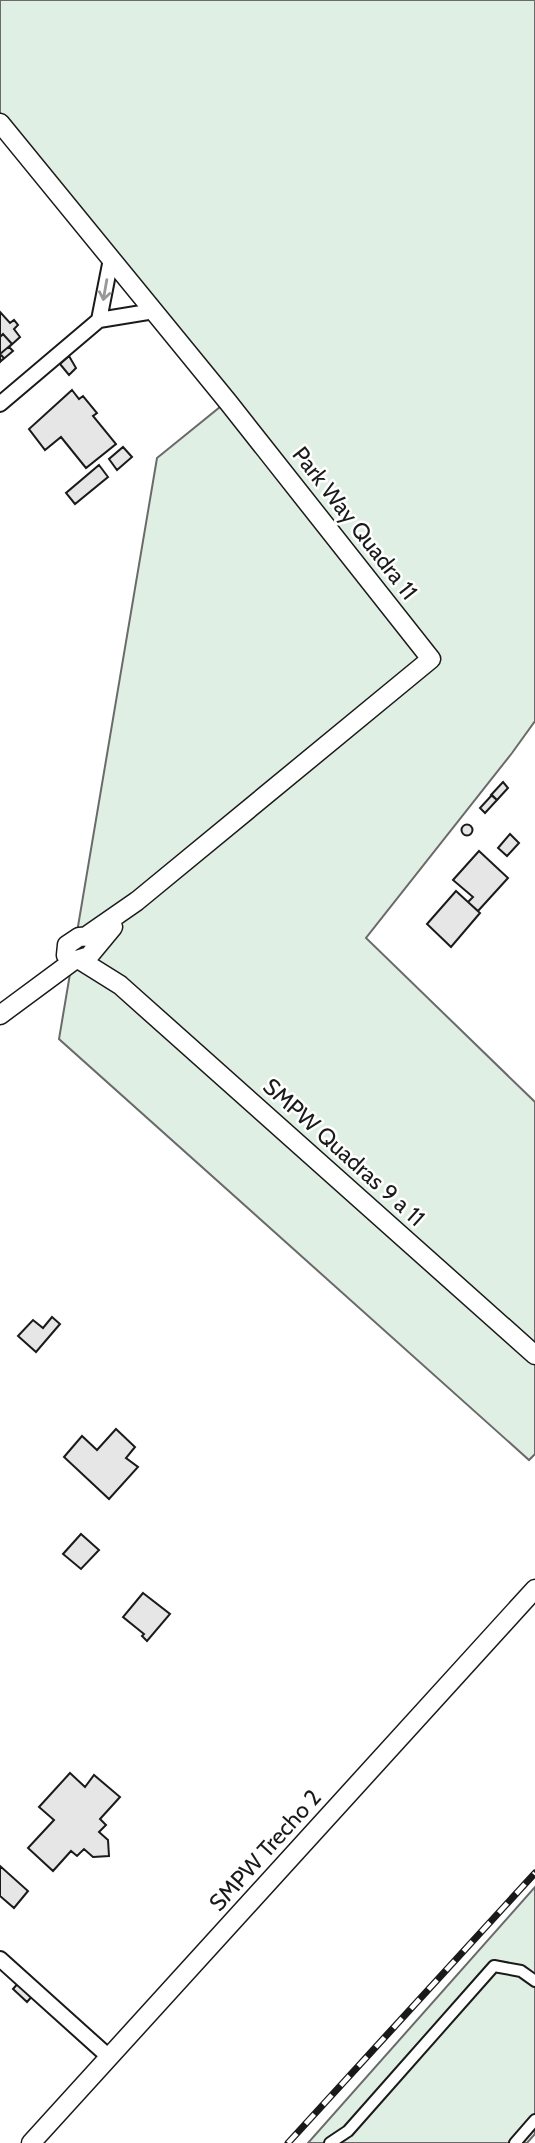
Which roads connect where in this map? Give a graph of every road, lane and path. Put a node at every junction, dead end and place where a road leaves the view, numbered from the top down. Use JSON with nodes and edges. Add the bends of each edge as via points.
{"nodes":[{"id":1,"x":0,"y":125,"type":"edge"},
{"id":2,"x":111,"y":259,"type":"junction"},
{"id":3,"x":154,"y":311,"type":"junction"},
{"id":4,"x":99,"y":320,"type":"junction"},
{"id":5,"x":0,"y":404,"type":"edge"},
{"id":6,"x":83,"y":950,"type":"junction"},
{"id":7,"x":0,"y":1015,"type":"edge"},
{"id":8,"x":535,"y":1355,"type":"edge"},
{"id":9,"x":535,"y":1589,"type":"edge"},
{"id":10,"x":0,"y":1959,"type":"edge"},
{"id":11,"x":535,"y":1981,"type":"edge"},
{"id":12,"x":109,"y":2057,"type":"junction"},
{"id":13,"x":535,"y":2120,"type":"edge"},
{"id":14,"x":31,"y":2143,"type":"edge"},
{"id":15,"x":330,"y":2143,"type":"edge"},
{"id":16,"x":514,"y":2143,"type":"edge"}],
"edges":[{"from":1,"to":2,"type":"street","name":"Park Way Quadra 11"},
{"from":2,"to":3,"type":"street","name":"Park Way Quadra 11"},
{"from":2,"to":4,"type":"street","one_way":true},
{"from":3,"to":4,"type":"street"},
{"from":3,"to":6,"type":"street","name":"Park Way Quadra 11","via":[[431,659]]},
{"from":4,"to":5,"type":"street"},
{"from":6,"to":7,"type":"street","name":"Park Way Quadra 11"},
{"from":6,"to":8,"type":"street","name":"SMPW Quadras 9 a 11"},
{"from":9,"to":12,"type":"street","name":"SMPW Trecho 2"},
{"from":10,"to":12,"type":"street"},
{"from":11,"to":15,"type":"street","via":[[521,1971],[494,1966],[348,2131]]},
{"from":12,"to":14,"type":"street","name":"SMPW Trecho 2"},
{"from":13,"to":16,"type":"street"}]}
